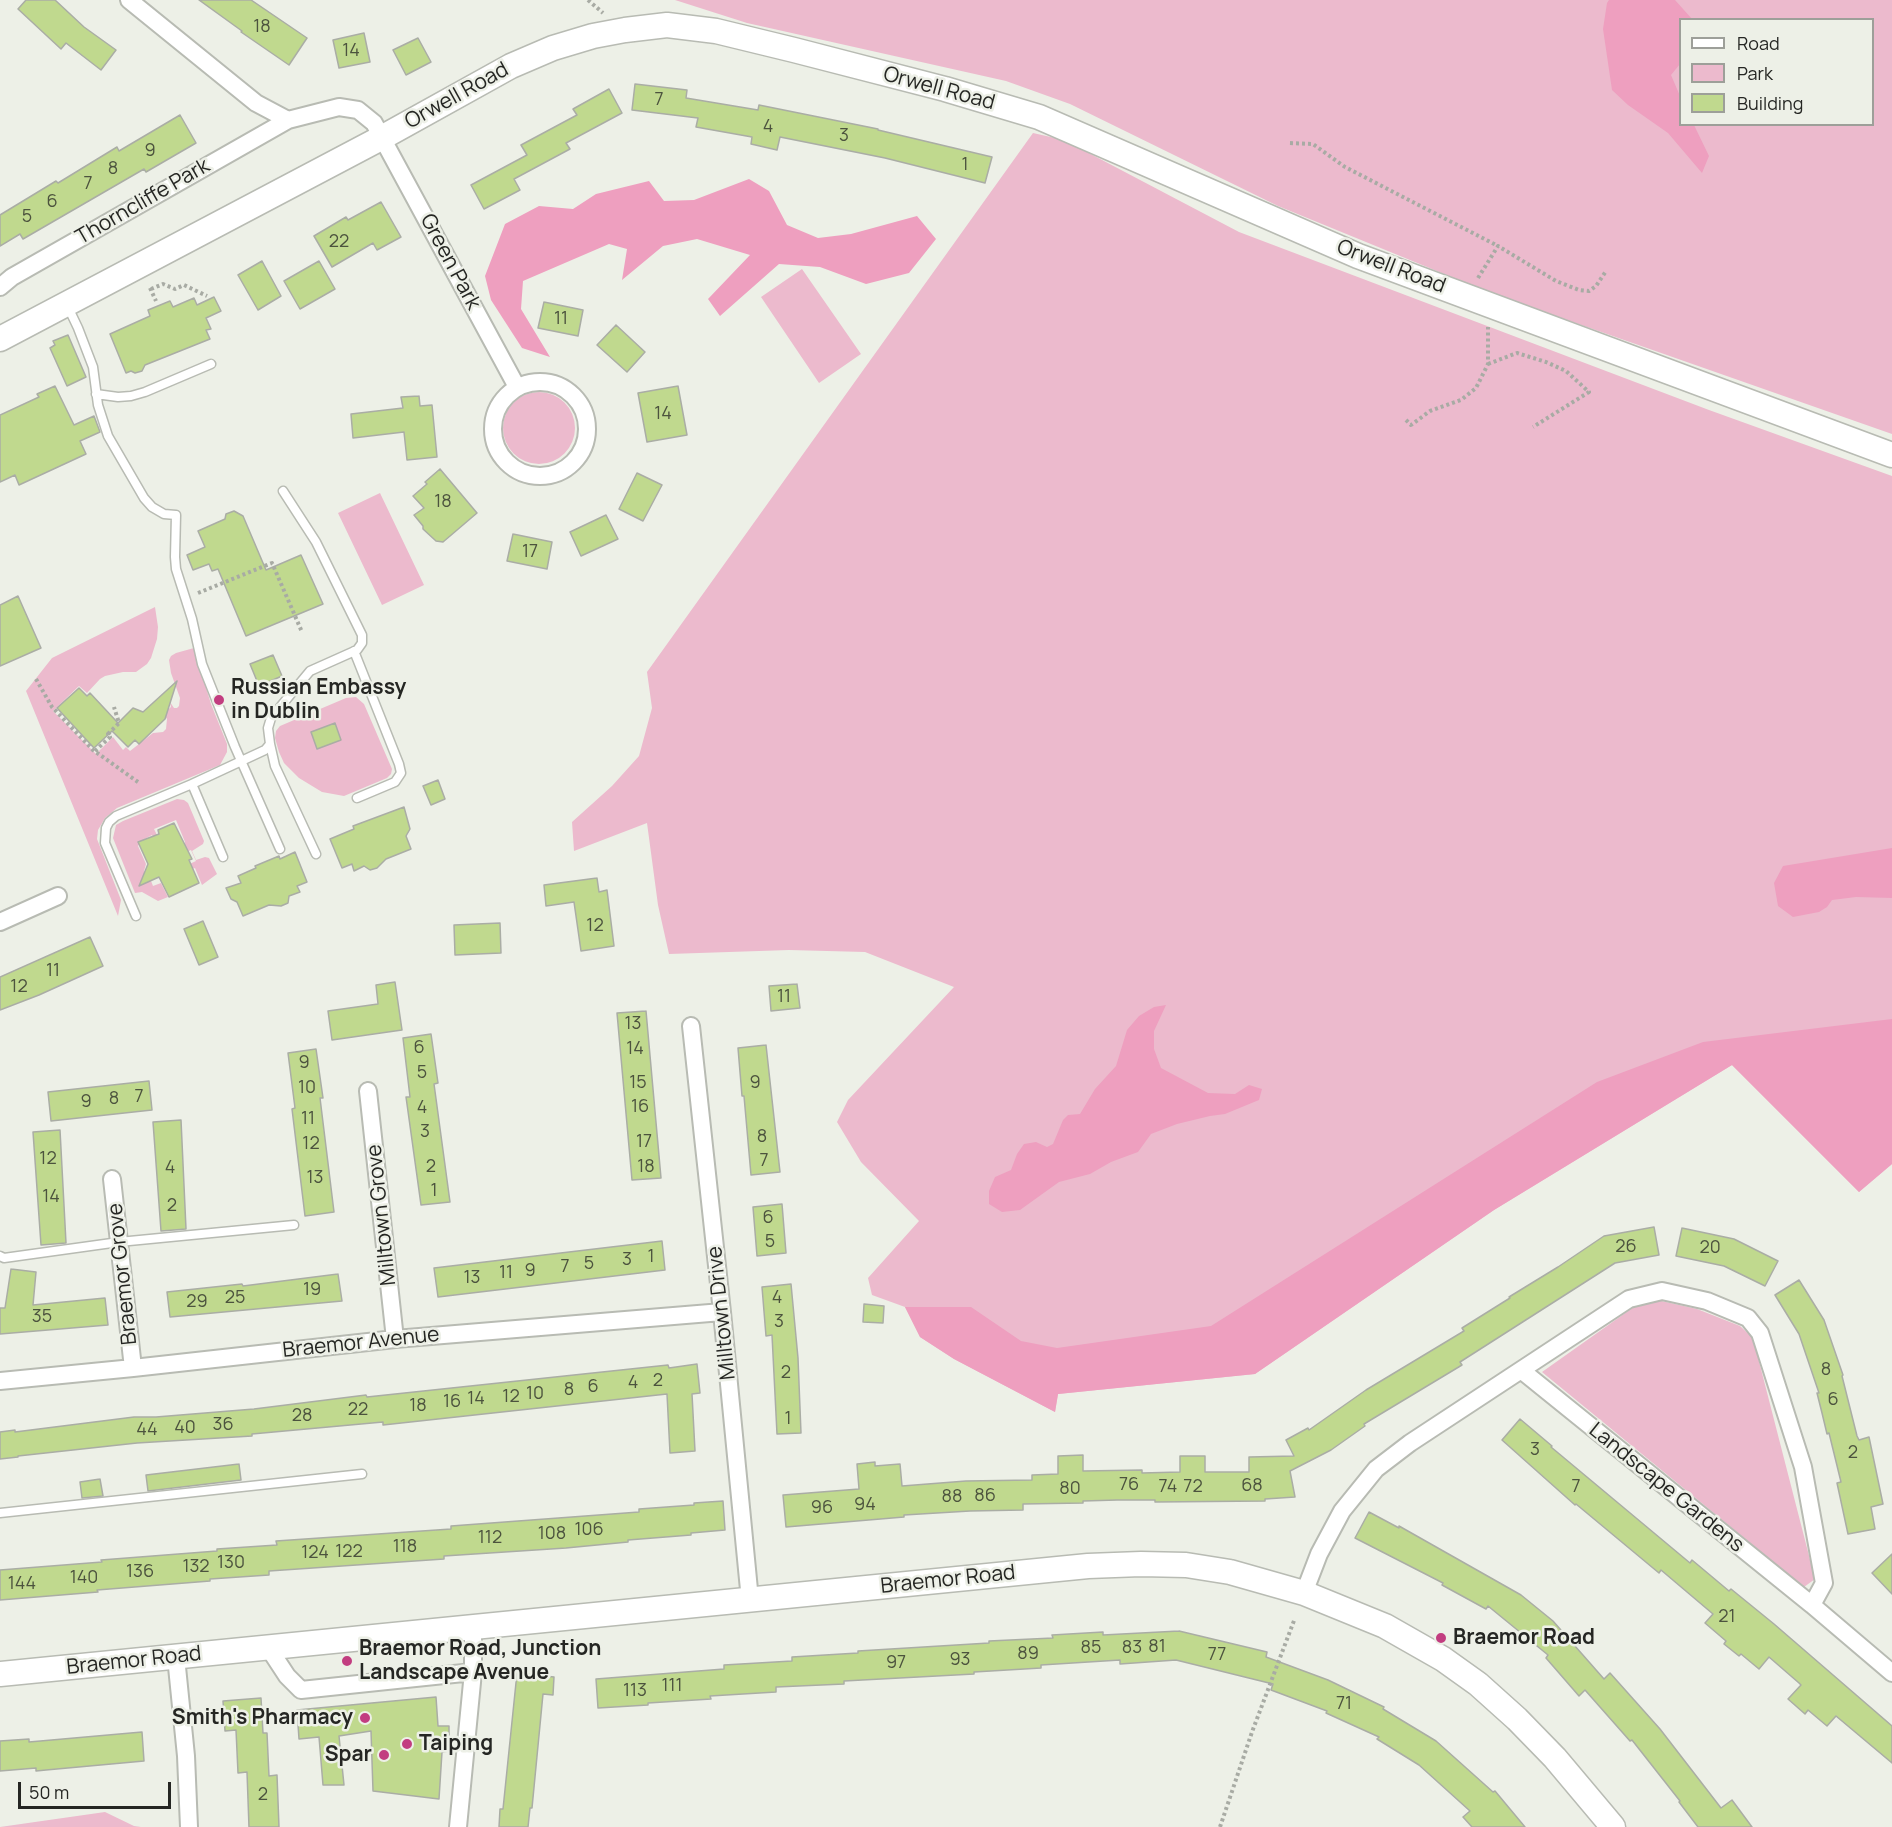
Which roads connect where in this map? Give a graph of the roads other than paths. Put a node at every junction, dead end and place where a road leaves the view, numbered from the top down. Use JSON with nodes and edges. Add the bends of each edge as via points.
{"nodes":[{"id":1,"x":129,"y":0,"type":"edge"},
{"id":2,"x":288,"y":120,"type":"junction"},
{"id":3,"x":382,"y":137,"type":"junction"},
{"id":4,"x":0,"y":287,"type":"edge"},
{"id":5,"x":66,"y":304,"type":"junction"},
{"id":6,"x":0,"y":339,"type":"edge"},
{"id":7,"x":211,"y":364,"type":"dead end"},
{"id":8,"x":518,"y":387,"type":"junction"},
{"id":9,"x":96,"y":394,"type":"junction"},
{"id":10,"x":1892,"y":455,"type":"edge"},
{"id":11,"x":283,"y":491,"type":"dead end"},
{"id":12,"x":354,"y":651,"type":"junction"},
{"id":13,"x":270,"y":744,"type":"junction"},
{"id":14,"x":242,"y":761,"type":"junction"},
{"id":15,"x":192,"y":784,"type":"junction"},
{"id":16,"x":357,"y":798,"type":"dead end"},
{"id":17,"x":280,"y":849,"type":"dead end"},
{"id":18,"x":316,"y":854,"type":"dead end"},
{"id":19,"x":223,"y":857,"type":"dead end"},
{"id":20,"x":58,"y":896,"type":"dead end"},
{"id":21,"x":136,"y":916,"type":"dead end"},
{"id":22,"x":0,"y":922,"type":"edge"},
{"id":23,"x":691,"y":1026,"type":"dead end"},
{"id":24,"x":368,"y":1091,"type":"dead end"},
{"id":25,"x":112,"y":1179,"type":"dead end"},
{"id":26,"x":294,"y":1225,"type":"dead end"},
{"id":27,"x":119,"y":1242,"type":"junction"},
{"id":28,"x":0,"y":1257,"type":"edge"},
{"id":29,"x":722,"y":1312,"type":"junction"},
{"id":30,"x":395,"y":1339,"type":"junction"},
{"id":31,"x":133,"y":1368,"type":"junction"},
{"id":32,"x":1521,"y":1371,"type":"junction"},
{"id":33,"x":0,"y":1381,"type":"edge"},
{"id":34,"x":362,"y":1474,"type":"dead end"},
{"id":35,"x":0,"y":1513,"type":"edge"},
{"id":36,"x":1304,"y":1593,"type":"junction"},
{"id":37,"x":750,"y":1600,"type":"junction"},
{"id":38,"x":1812,"y":1605,"type":"junction"},
{"id":39,"x":473,"y":1627,"type":"junction"},
{"id":40,"x":268,"y":1647,"type":"junction"},
{"id":41,"x":176,"y":1657,"type":"junction"},
{"id":42,"x":473,"y":1672,"type":"junction"},
{"id":43,"x":1892,"y":1673,"type":"edge"},
{"id":44,"x":0,"y":1674,"type":"edge"},
{"id":45,"x":189,"y":1827,"type":"edge"},
{"id":46,"x":458,"y":1827,"type":"edge"},
{"id":47,"x":1613,"y":1827,"type":"edge"}],
"edges":[{"from":1,"to":2,"type":"street","via":[[256,103]]},
{"from":2,"to":3,"type":"street","name":"Thorncliffe Park","via":[[339,107],[358,110],[374,123]]},
{"from":2,"to":4,"type":"street","name":"Thorncliffe Park"},
{"from":3,"to":5,"type":"street","name":"Orwell Road"},
{"from":3,"to":8,"type":"street","name":"Green Park"},
{"from":3,"to":10,"type":"street","name":"Orwell Road","via":[[511,66],[553,48],[593,36],[667,25],[716,31],[1039,117],[1358,256]]},
{"from":5,"to":6,"type":"street","name":"Orwell Road"},
{"from":5,"to":9,"type":"lane","via":[[93,367]]},
{"from":7,"to":9,"type":"lane","via":[[131,396]]},
{"from":8,"to":8,"type":"street","via":[[532,382],[564,387],[584,411],[588,427],[585,443],[578,457],[553,475],[522,473],[499,453],[493,424],[497,409],[505,396]]},
{"from":9,"to":14,"type":"lane","via":[[108,436],[144,498],[164,514],[176,515],[176,569],[202,664]]},
{"from":11,"to":12,"type":"lane","via":[[316,542],[362,635],[363,643]]},
{"from":12,"to":13,"type":"lane","via":[[310,671],[271,718]]},
{"from":12,"to":16,"type":"lane","via":[[401,773],[395,782]]},
{"from":13,"to":14,"type":"lane"},
{"from":13,"to":18,"type":"lane","via":[[275,766]]},
{"from":14,"to":15,"type":"lane"},
{"from":14,"to":17,"type":"lane"},
{"from":15,"to":19,"type":"lane"},
{"from":15,"to":21,"type":"lane","via":[[116,816],[106,828],[105,843]]},
{"from":20,"to":22,"type":"street"},
{"from":23,"to":29,"type":"street","name":"Milltown Drive"},
{"from":24,"to":30,"type":"street","name":"Milltown Grove"},
{"from":25,"to":27,"type":"street","name":"Braemor Grove"},
{"from":26,"to":27,"type":"lane"},
{"from":27,"to":28,"type":"lane"},
{"from":27,"to":31,"type":"street","name":"Braemor Grove"},
{"from":29,"to":30,"type":"street","name":"Braemor Avenue"},
{"from":29,"to":37,"type":"street","name":"Milltown Drive"},
{"from":30,"to":31,"type":"street","name":"Braemor Avenue"},
{"from":31,"to":33,"type":"street","name":"Braemor Avenue"},
{"from":32,"to":36,"type":"street","via":[[1376,1469],[1342,1511]]},
{"from":32,"to":38,"type":"street","name":"Landscape Gardens"},
{"from":32,"to":38,"type":"street","via":[[1629,1299],[1662,1291],[1707,1301],[1748,1318],[1760,1333],[1803,1467],[1824,1582]]},
{"from":34,"to":35,"type":"lane"},
{"from":36,"to":37,"type":"street","name":"Braemor Road","via":[[1230,1572],[1186,1565],[1141,1564]]},
{"from":36,"to":47,"type":"street","name":"Braemor Road","via":[[1385,1626],[1478,1684],[1547,1750]]},
{"from":37,"to":39,"type":"street","name":"Braemor Road"},
{"from":38,"to":43,"type":"street","name":"Landscape Gardens"},
{"from":39,"to":40,"type":"street","name":"Braemor Road"},
{"from":39,"to":42,"type":"street"},
{"from":40,"to":41,"type":"street","name":"Braemor Road"},
{"from":40,"to":42,"type":"street","via":[[300,1690]]},
{"from":41,"to":44,"type":"street","name":"Braemor Road"},
{"from":41,"to":45,"type":"street"},
{"from":42,"to":46,"type":"street"}]}
